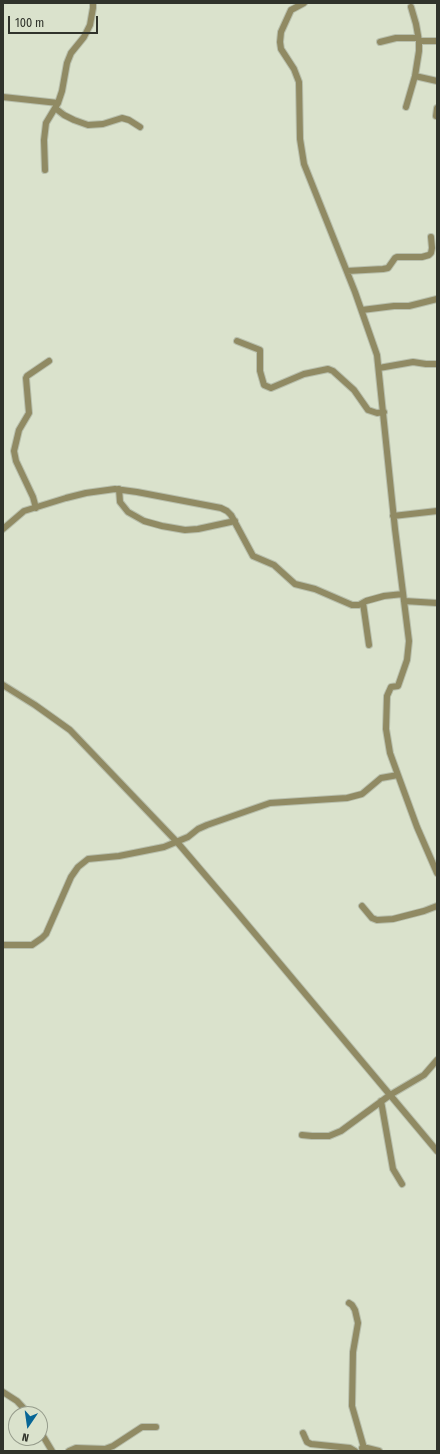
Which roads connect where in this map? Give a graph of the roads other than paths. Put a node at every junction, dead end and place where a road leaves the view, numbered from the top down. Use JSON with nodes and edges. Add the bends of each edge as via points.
{"nodes":[{"id":1,"x":93,"y":3,"type":"edge"},
{"id":2,"x":304,"y":3,"type":"edge"},
{"id":3,"x":411,"y":7,"type":"dead end"},
{"id":4,"x":419,"y":40,"type":"junction"},
{"id":5,"x":437,"y":41,"type":"edge"},
{"id":6,"x":380,"y":42,"type":"dead end"},
{"id":7,"x":415,"y":76,"type":"junction"},
{"id":8,"x":437,"y":81,"type":"edge"},
{"id":9,"x":3,"y":97,"type":"edge"},
{"id":10,"x":56,"y":105,"type":"junction"},
{"id":11,"x":406,"y":107,"type":"dead end"},
{"id":12,"x":437,"y":108,"type":"edge"},
{"id":13,"x":436,"y":116,"type":"edge"},
{"id":14,"x":140,"y":127,"type":"dead end"},
{"id":15,"x":45,"y":170,"type":"dead end"},
{"id":16,"x":431,"y":237,"type":"dead end"},
{"id":17,"x":347,"y":271,"type":"junction"},
{"id":18,"x":437,"y":300,"type":"edge"},
{"id":19,"x":362,"y":310,"type":"junction"},
{"id":20,"x":237,"y":341,"type":"dead end"},
{"id":21,"x":49,"y":362,"type":"dead end"},
{"id":22,"x":437,"y":364,"type":"edge"},
{"id":23,"x":379,"y":368,"type":"junction"},
{"id":24,"x":384,"y":412,"type":"junction"},
{"id":25,"x":119,"y":489,"type":"junction"},
{"id":26,"x":36,"y":508,"type":"junction"},
{"id":27,"x":437,"y":511,"type":"edge"},
{"id":28,"x":394,"y":516,"type":"junction"},
{"id":29,"x":235,"y":521,"type":"junction"},
{"id":30,"x":3,"y":529,"type":"edge"},
{"id":31,"x":403,"y":594,"type":"junction"},
{"id":32,"x":404,"y":601,"type":"junction"},
{"id":33,"x":363,"y":603,"type":"junction"},
{"id":34,"x":437,"y":603,"type":"edge"},
{"id":35,"x":369,"y":645,"type":"dead end"},
{"id":36,"x":3,"y":685,"type":"edge"},
{"id":37,"x":398,"y":775,"type":"junction"},
{"id":38,"x":176,"y":842,"type":"junction"},
{"id":39,"x":437,"y":873,"type":"edge"},
{"id":40,"x":362,"y":906,"type":"dead end"},
{"id":41,"x":437,"y":906,"type":"edge"},
{"id":42,"x":3,"y":945,"type":"edge"},
{"id":43,"x":437,"y":1060,"type":"edge"},
{"id":44,"x":432,"y":1066,"type":"junction"},
{"id":45,"x":437,"y":1071,"type":"edge"},
{"id":46,"x":390,"y":1095,"type":"junction"},
{"id":47,"x":381,"y":1102,"type":"junction"},
{"id":48,"x":302,"y":1135,"type":"dead end"},
{"id":49,"x":437,"y":1151,"type":"edge"},
{"id":50,"x":402,"y":1184,"type":"dead end"},
{"id":51,"x":349,"y":1303,"type":"dead end"},
{"id":52,"x":3,"y":1392,"type":"edge"},
{"id":53,"x":22,"y":1406,"type":"edge"},
{"id":54,"x":156,"y":1427,"type":"dead end"},
{"id":55,"x":303,"y":1433,"type":"dead end"},
{"id":56,"x":364,"y":1448,"type":"junction"},
{"id":57,"x":69,"y":1451,"type":"edge"},
{"id":58,"x":356,"y":1451,"type":"edge"},
{"id":59,"x":380,"y":1451,"type":"edge"}],
"edges":[{"from":1,"to":10,"type":"street","via":[[90,25],[71,53]]},
{"from":2,"to":17,"type":"street","via":[[291,10],[281,32],[280,42],[282,51],[299,82],[300,139],[304,164]]},
{"from":3,"to":4,"type":"street"},
{"from":4,"to":5,"type":"street"},
{"from":4,"to":6,"type":"street","via":[[396,38]]},
{"from":4,"to":7,"type":"street"},
{"from":7,"to":8,"type":"street"},
{"from":7,"to":11,"type":"street"},
{"from":9,"to":10,"type":"street"},
{"from":10,"to":14,"type":"street","via":[[64,115],[88,125],[103,124],[122,118]]},
{"from":10,"to":15,"type":"street","via":[[46,124]]},
{"from":12,"to":13,"type":"street"},
{"from":16,"to":17,"type":"street","via":[[432,248],[429,255],[397,257],[388,268],[383,269]]},
{"from":17,"to":19,"type":"street"},
{"from":18,"to":19,"type":"street","via":[[409,306]]},
{"from":19,"to":23,"type":"street"},
{"from":20,"to":24,"type":"street","via":[[260,350],[260,371],[264,385],[271,388],[304,374],[328,370],[354,390],[368,410]]},
{"from":21,"to":26,"type":"street","via":[[26,378],[29,413],[19,430],[14,450],[16,461]]},
{"from":22,"to":23,"type":"street","via":[[413,362]]},
{"from":23,"to":24,"type":"street"},
{"from":24,"to":28,"type":"street"},
{"from":25,"to":26,"type":"street","via":[[86,493]]},
{"from":25,"to":29,"type":"street","via":[[221,508]]},
{"from":25,"to":29,"type":"street","via":[[120,502],[128,512],[144,521],[162,526],[185,530]]},
{"from":26,"to":30,"type":"street","via":[[19,514]]},
{"from":27,"to":28,"type":"street"},
{"from":28,"to":31,"type":"street"},
{"from":29,"to":33,"type":"street","via":[[252,556],[274,565],[295,584],[315,589],[352,605]]},
{"from":31,"to":32,"type":"street"},
{"from":31,"to":33,"type":"street","via":[[384,596]]},
{"from":32,"to":34,"type":"street"},
{"from":32,"to":37,"type":"street","via":[[409,641],[407,660],[398,686],[391,687],[386,705],[390,753]]},
{"from":33,"to":35,"type":"street"},
{"from":36,"to":38,"type":"street","via":[[35,704],[70,730]]},
{"from":37,"to":38,"type":"street","via":[[381,778],[362,794],[348,798],[270,804],[207,825]]},
{"from":37,"to":39,"type":"street"},
{"from":38,"to":42,"type":"street","via":[[144,852],[88,859],[71,877],[46,934],[32,945]]},
{"from":38,"to":46,"type":"street"},
{"from":40,"to":41,"type":"street","via":[[377,920],[393,919]]},
{"from":43,"to":44,"type":"street"},
{"from":44,"to":45,"type":"street"},
{"from":44,"to":46,"type":"street","via":[[424,1075]]},
{"from":46,"to":47,"type":"street"},
{"from":46,"to":49,"type":"street"},
{"from":47,"to":48,"type":"street","via":[[341,1131],[329,1136]]},
{"from":47,"to":50,"type":"street","via":[[393,1168]]},
{"from":51,"to":56,"type":"street","via":[[355,1310],[358,1323],[352,1352],[352,1406]]},
{"from":52,"to":53,"type":"street"},
{"from":54,"to":57,"type":"street","via":[[142,1427],[104,1449],[76,1448]]},
{"from":55,"to":58,"type":"street","via":[[310,1444],[350,1448]]},
{"from":56,"to":58,"type":"street"},
{"from":56,"to":59,"type":"street"}]}
